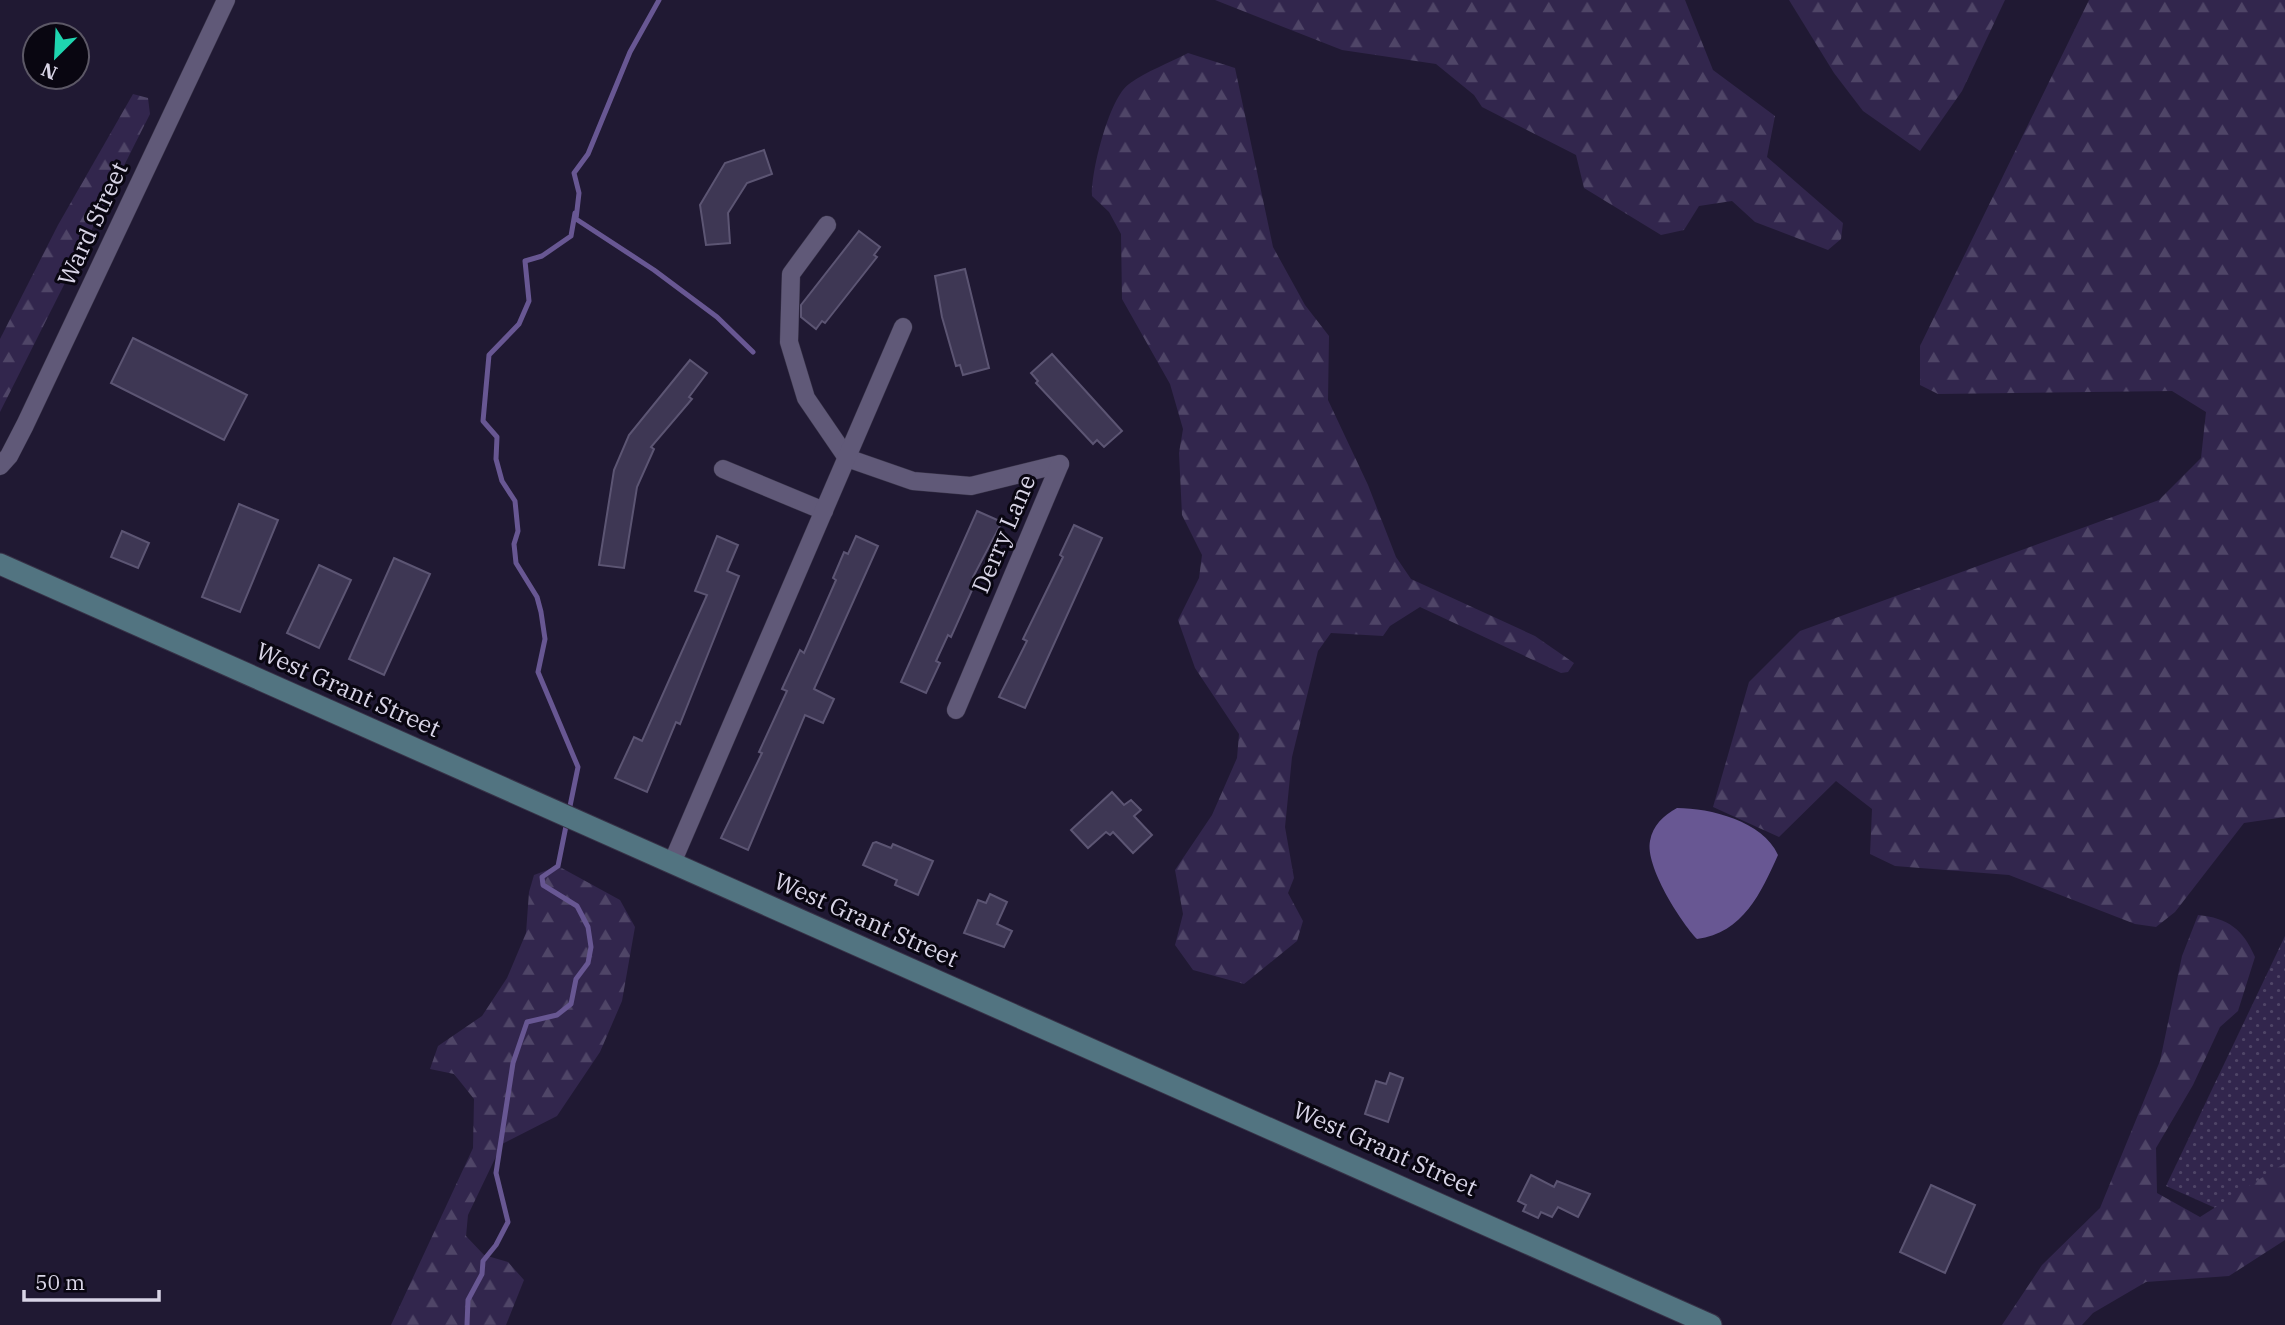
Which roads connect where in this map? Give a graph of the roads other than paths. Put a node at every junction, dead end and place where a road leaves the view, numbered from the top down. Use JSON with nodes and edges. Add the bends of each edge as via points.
{"nodes":[{"id":1,"x":226,"y":0,"type":"edge"},
{"id":2,"x":827,"y":225,"type":"dead end"},
{"id":3,"x":903,"y":327,"type":"dead end"},
{"id":4,"x":847,"y":458,"type":"junction"},
{"id":5,"x":0,"y":466,"type":"edge"},
{"id":6,"x":723,"y":469,"type":"dead end"},
{"id":7,"x":824,"y":511,"type":"junction"},
{"id":8,"x":0,"y":564,"type":"edge"},
{"id":9,"x":956,"y":710,"type":"dead end"},
{"id":10,"x":672,"y":863,"type":"junction"},
{"id":11,"x":1711,"y":1325,"type":"edge"}],
"edges":[{"from":1,"to":5,"type":"street","name":"Ward Street","via":[[25,425]]},
{"from":2,"to":4,"type":"street","via":[[791,274],[789,342],[806,398]]},
{"from":3,"to":4,"type":"street"},
{"from":4,"to":7,"type":"street"},
{"from":4,"to":9,"type":"street","name":"Derry Lane","via":[[914,481],[971,486],[1060,464]]},
{"from":6,"to":7,"type":"street"},
{"from":7,"to":10,"type":"street"},
{"from":8,"to":10,"type":"main road","name":"West Grant Street"},
{"from":10,"to":11,"type":"main road","name":"West Grant Street"}]}
